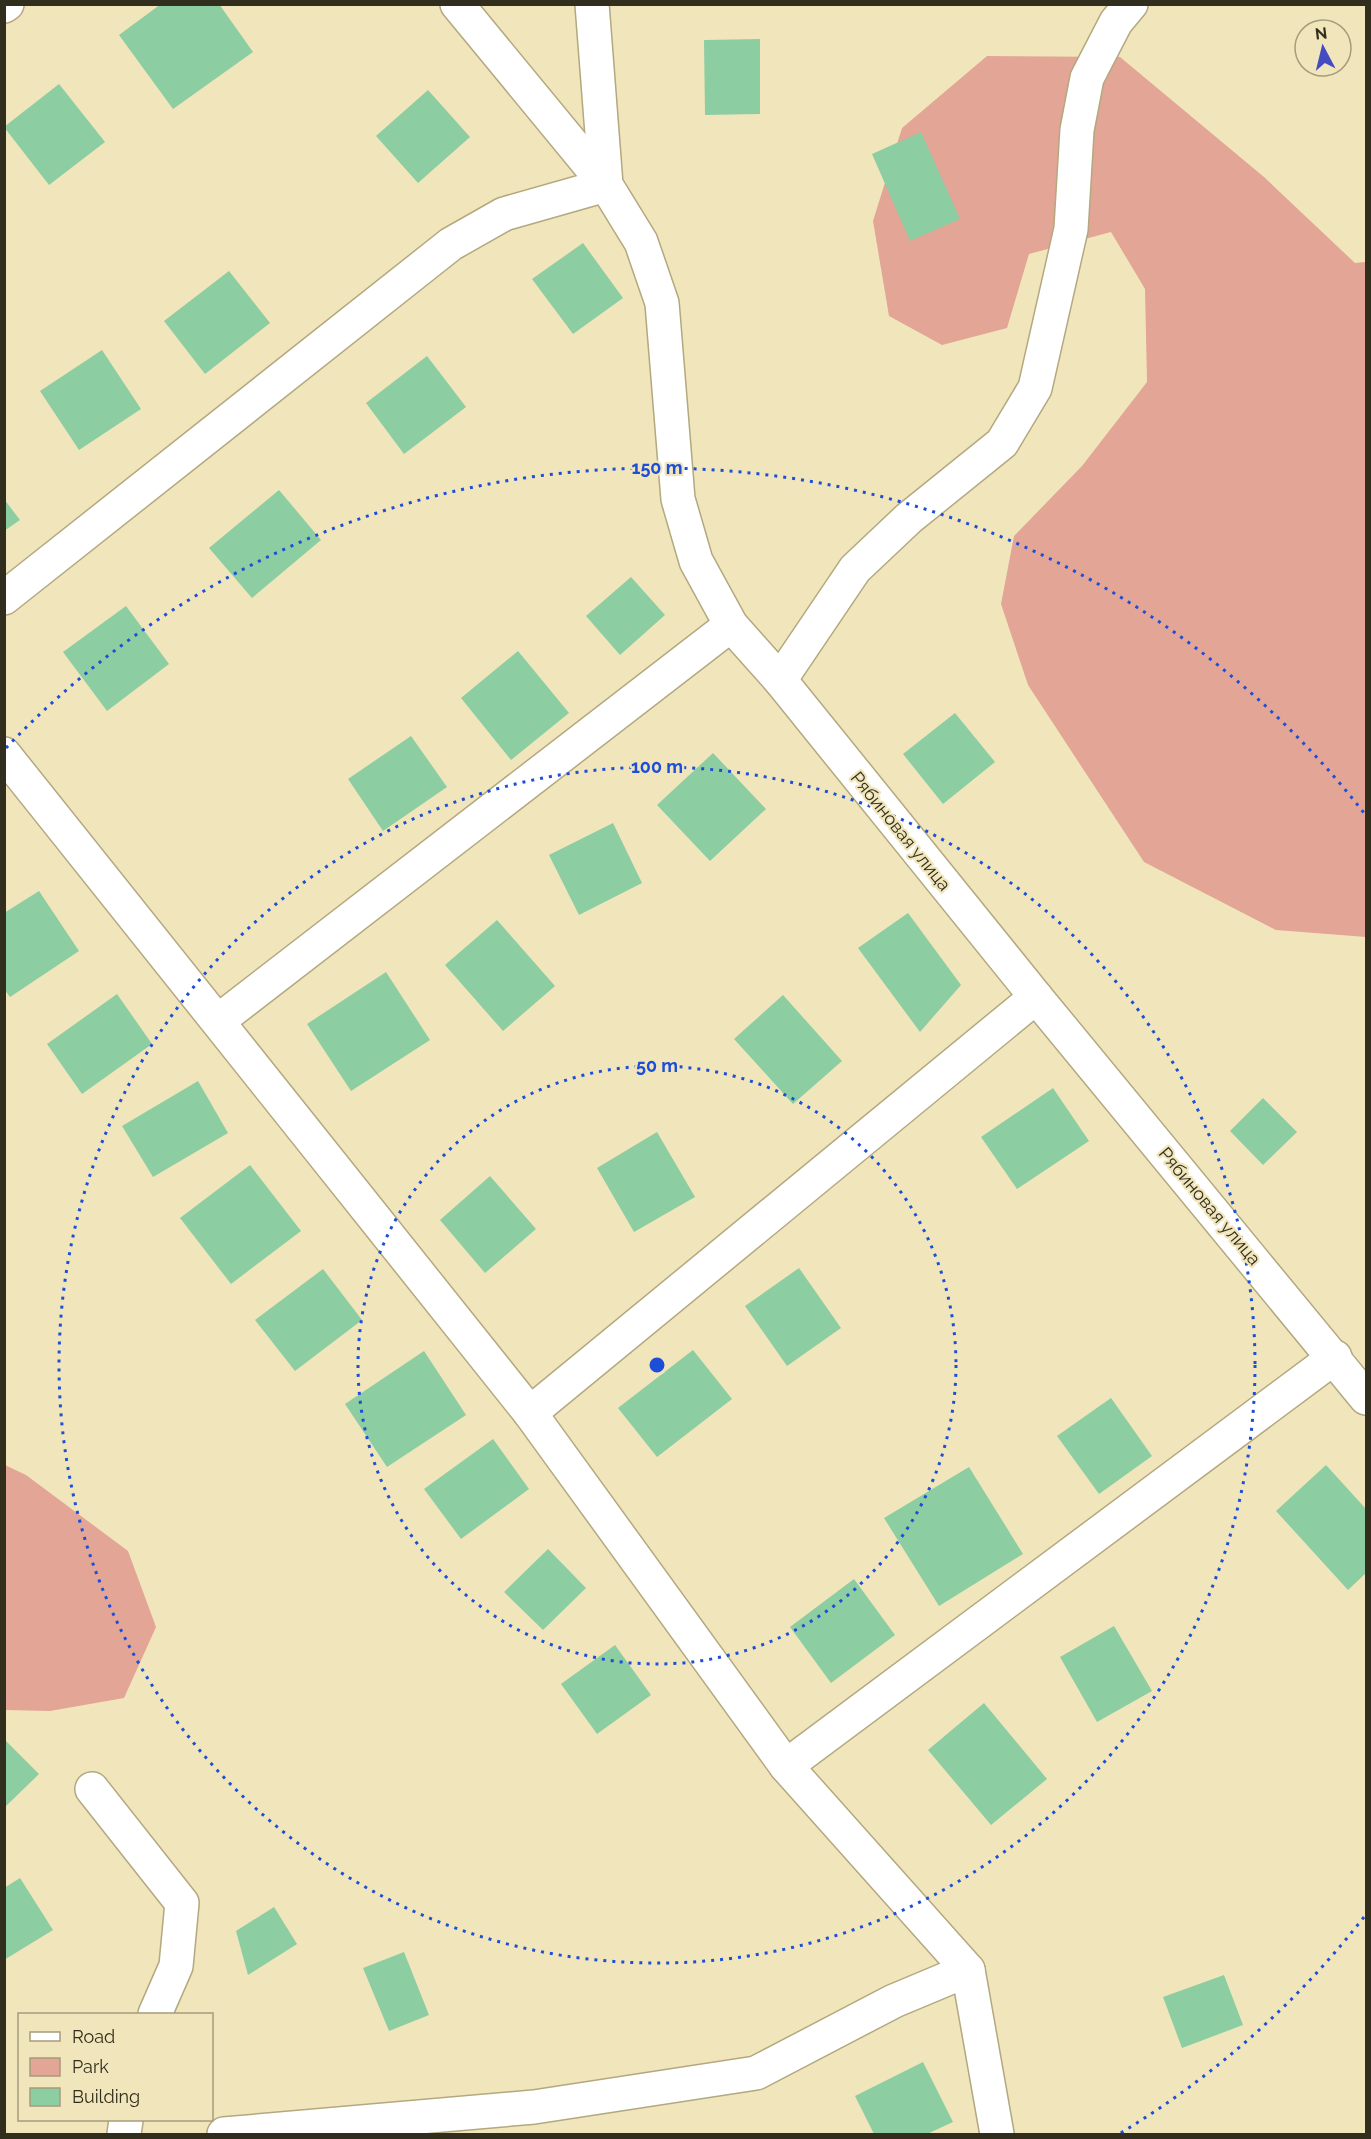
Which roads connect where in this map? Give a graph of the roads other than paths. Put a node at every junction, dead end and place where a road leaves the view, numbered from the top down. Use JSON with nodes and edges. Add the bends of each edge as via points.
{"nodes":[{"id":1,"x":457,"y":4,"type":"edge"},
{"id":2,"x":592,"y":4,"type":"edge"},
{"id":3,"x":1131,"y":4,"type":"edge"},
{"id":4,"x":606,"y":185,"type":"junction"},
{"id":5,"x":4,"y":598,"type":"edge"},
{"id":6,"x":730,"y":625,"type":"junction"},
{"id":7,"x":780,"y":680,"type":"junction"},
{"id":8,"x":4,"y":754,"type":"edge"},
{"id":9,"x":1036,"y":997,"type":"junction"},
{"id":10,"x":218,"y":1021,"type":"junction"},
{"id":11,"x":1335,"y":1357,"type":"junction"},
{"id":12,"x":1366,"y":1398,"type":"edge"},
{"id":13,"x":530,"y":1413,"type":"junction"},
{"id":14,"x":786,"y":1766,"type":"junction"},
{"id":15,"x":92,"y":1789,"type":"dead end"},
{"id":16,"x":968,"y":1970,"type":"junction"},
{"id":17,"x":155,"y":2013,"type":"edge"},
{"id":18,"x":224,"y":2134,"type":"edge"},
{"id":19,"x":997,"y":2134,"type":"edge"}],
"edges":[{"from":1,"to":4,"type":"street","name":"Рябиновая улица"},
{"from":2,"to":4,"type":"street"},
{"from":3,"to":7,"type":"street","via":[[1116,22],[1088,78],[1077,130],[1071,229],[1035,388],[1002,443],[909,518],[855,569]]},
{"from":4,"to":5,"type":"street","via":[[504,214],[451,244]]},
{"from":4,"to":6,"type":"street","name":"Рябиновая улица","via":[[641,242],[662,303],[678,499],[696,561]]},
{"from":6,"to":7,"type":"street","name":"Рябиновая улица"},
{"from":6,"to":10,"type":"street"},
{"from":7,"to":9,"type":"street","name":"Рябиновая улица"},
{"from":8,"to":10,"type":"street"},
{"from":9,"to":11,"type":"street","name":"Рябиновая улица"},
{"from":9,"to":13,"type":"street"},
{"from":10,"to":13,"type":"street"},
{"from":11,"to":12,"type":"street","name":"Рябиновая улица"},
{"from":11,"to":14,"type":"street"},
{"from":13,"to":14,"type":"street"},
{"from":14,"to":16,"type":"street"},
{"from":15,"to":17,"type":"street","via":[[182,1903],[176,1966]]},
{"from":16,"to":18,"type":"street","via":[[894,2001],[756,2073],[534,2107]]},
{"from":16,"to":19,"type":"street"}]}
